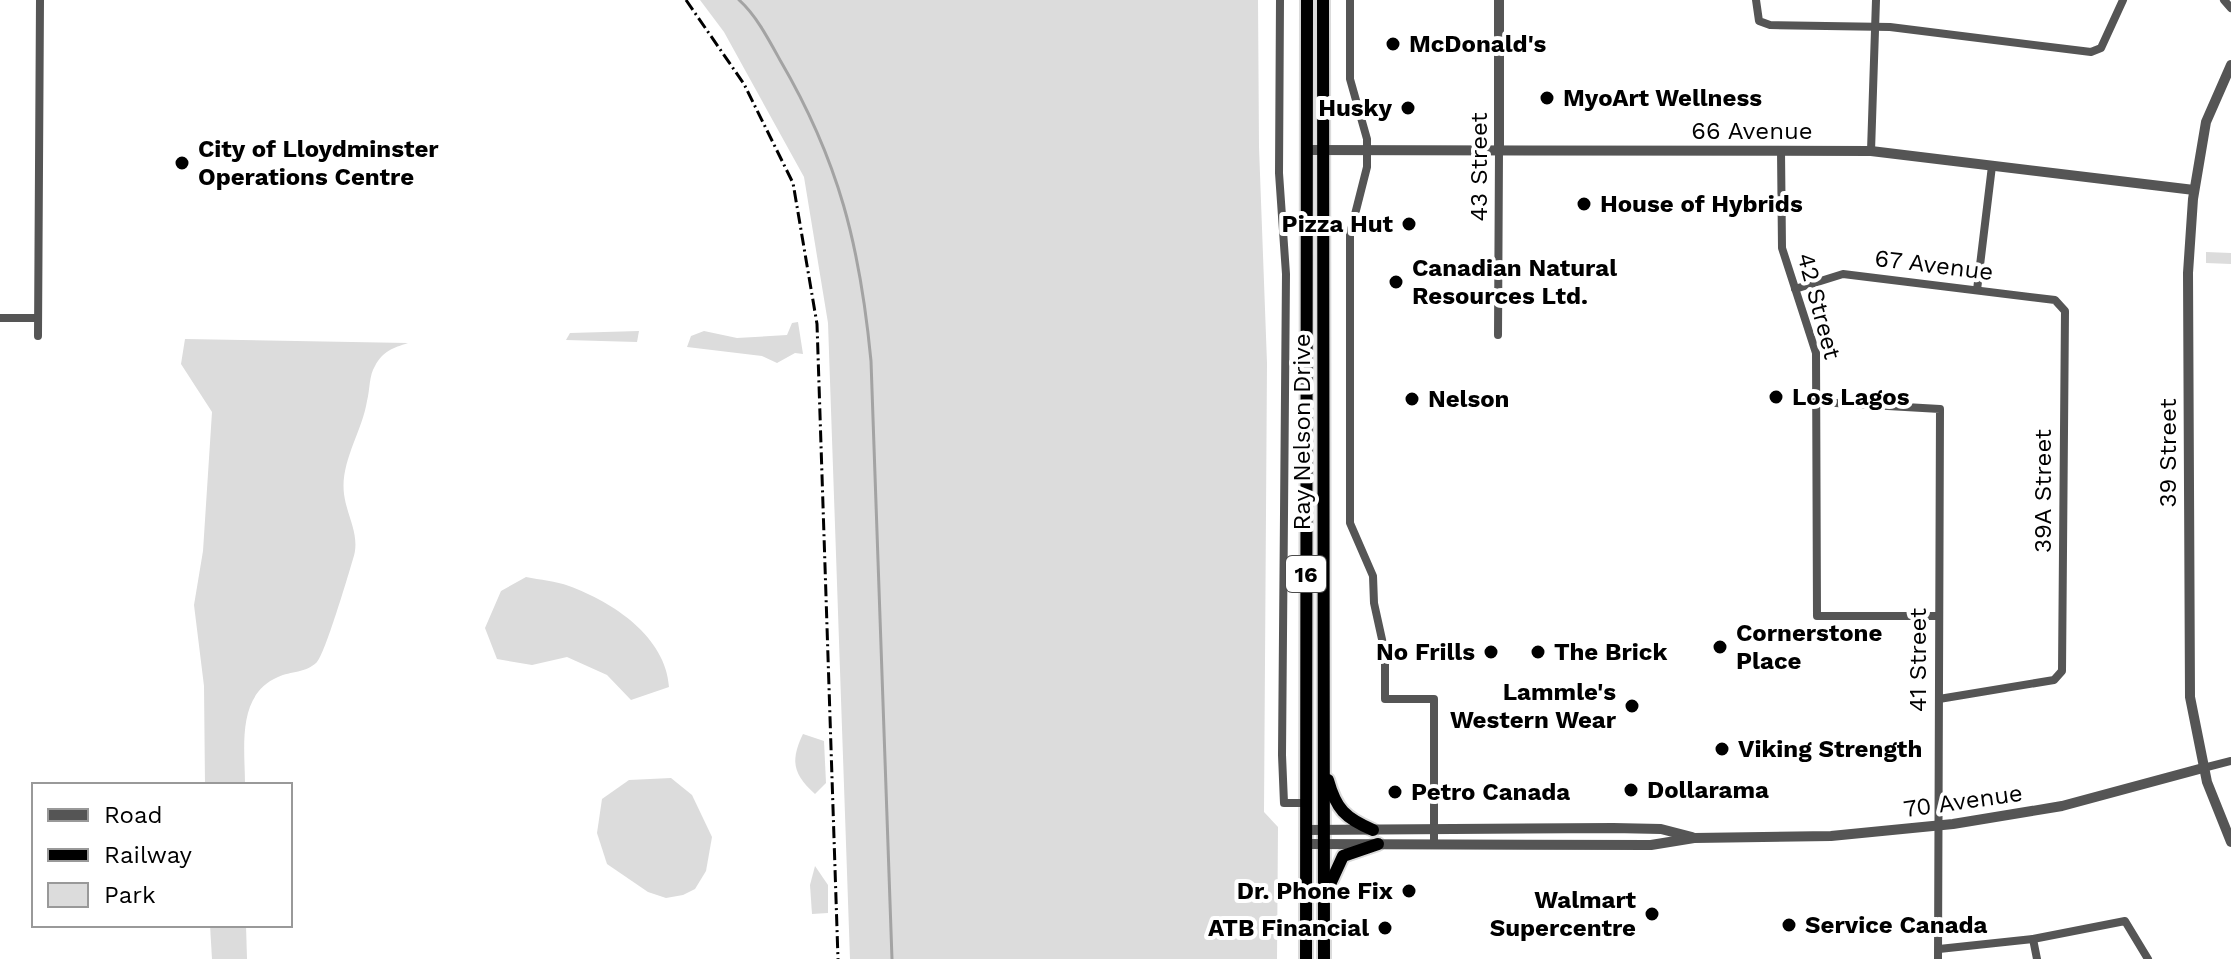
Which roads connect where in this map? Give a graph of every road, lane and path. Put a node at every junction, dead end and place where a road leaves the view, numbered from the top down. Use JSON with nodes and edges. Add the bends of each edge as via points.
{"nodes":[{"id":1,"x":40,"y":0,"type":"edge"},
{"id":2,"x":1280,"y":0,"type":"edge"},
{"id":3,"x":1307,"y":0,"type":"edge"},
{"id":4,"x":1323,"y":0,"type":"edge"},
{"id":5,"x":1350,"y":0,"type":"edge"},
{"id":6,"x":1499,"y":0,"type":"edge"},
{"id":7,"x":1756,"y":0,"type":"edge"},
{"id":8,"x":1876,"y":0,"type":"edge"},
{"id":9,"x":2123,"y":0,"type":"edge"},
{"id":10,"x":2224,"y":0,"type":"edge"},
{"id":11,"x":2231,"y":8,"type":"edge"},
{"id":12,"x":1876,"y":26,"type":"junction"},
{"id":13,"x":2231,"y":65,"type":"edge"},
{"id":14,"x":1307,"y":150,"type":"junction"},
{"id":15,"x":1323,"y":150,"type":"junction"},
{"id":16,"x":1367,"y":151,"type":"junction"},
{"id":17,"x":1499,"y":151,"type":"junction"},
{"id":18,"x":1781,"y":151,"type":"junction"},
{"id":19,"x":1871,"y":151,"type":"junction"},
{"id":20,"x":1992,"y":166,"type":"junction"},
{"id":21,"x":2194,"y":190,"type":"junction"},
{"id":22,"x":1795,"y":289,"type":"junction"},
{"id":23,"x":1977,"y":290,"type":"junction"},
{"id":24,"x":2065,"y":311,"type":"joint"},
{"id":25,"x":0,"y":318,"type":"edge"},
{"id":26,"x":38,"y":318,"type":"junction"},
{"id":27,"x":1498,"y":335,"type":"dead end"},
{"id":28,"x":38,"y":336,"type":"dead end"},
{"id":29,"x":1818,"y":402,"type":"junction"},
{"id":30,"x":1938,"y":616,"type":"junction"},
{"id":31,"x":1939,"y":699,"type":"junction"},
{"id":32,"x":1323,"y":760,"type":"junction"},
{"id":33,"x":2231,"y":761,"type":"edge"},
{"id":34,"x":2203,"y":768,"type":"junction"},
{"id":35,"x":1306,"y":803,"type":"junction"},
{"id":36,"x":1939,"y":826,"type":"junction"},
{"id":37,"x":1434,"y":828,"type":"junction"},
{"id":38,"x":1306,"y":830,"type":"junction"},
{"id":39,"x":1323,"y":830,"type":"junction"},
{"id":40,"x":1373,"y":830,"type":"junction"},
{"id":41,"x":1694,"y":838,"type":"junction"},
{"id":42,"x":2231,"y":842,"type":"edge"},
{"id":43,"x":1306,"y":844,"type":"junction"},
{"id":44,"x":1378,"y":844,"type":"junction"},
{"id":45,"x":1434,"y":844,"type":"junction"},
{"id":46,"x":1323,"y":845,"type":"junction"},
{"id":47,"x":1323,"y":900,"type":"junction"},
{"id":48,"x":2033,"y":939,"type":"junction"},
{"id":49,"x":1938,"y":954,"type":"edge"},
{"id":50,"x":1306,"y":959,"type":"edge"},
{"id":51,"x":1324,"y":959,"type":"edge"},
{"id":52,"x":2037,"y":959,"type":"edge"},
{"id":53,"x":2148,"y":959,"type":"edge"}],
"edges":[{"from":1,"to":26,"type":"street"},
{"from":2,"to":35,"type":"street","via":[[1279,173],[1286,274],[1282,755],[1284,803]]},
{"from":3,"to":14,"type":"highway","name":"Ray Nelson Drive","number":"16"},
{"from":4,"to":15,"type":"highway","name":"Ray Nelson Drive","number":"16"},
{"from":5,"to":16,"type":"street","via":[[1350,79],[1366,126]]},
{"from":6,"to":17,"type":"street","name":"43 Street"},
{"from":7,"to":12,"type":"street","via":[[1759,21],[1770,25]]},
{"from":8,"to":12,"type":"street"},
{"from":9,"to":12,"type":"street","via":[[2101,48],[2091,52]]},
{"from":10,"to":11,"type":"street"},
{"from":12,"to":19,"type":"street"},
{"from":13,"to":21,"type":"street","name":"39 Street","via":[[2206,122]]},
{"from":14,"to":15,"type":"street","name":"66 Avenue"},
{"from":14,"to":35,"type":"highway","name":"Ray Nelson Drive","number":"16"},
{"from":15,"to":16,"type":"street","name":"66 Avenue"},
{"from":15,"to":32,"type":"highway","name":"Ray Nelson Drive","number":"16"},
{"from":16,"to":17,"type":"street","name":"66 Avenue"},
{"from":16,"to":37,"type":"street","via":[[1350,234],[1350,523],[1373,576],[1385,653],[1385,699],[1434,699]]},
{"from":17,"to":18,"type":"street","name":"66 Avenue"},
{"from":17,"to":27,"type":"street","name":"43 Street"},
{"from":18,"to":19,"type":"street","name":"66 Avenue"},
{"from":18,"to":22,"type":"street","name":"42 Street","via":[[1782,248]]},
{"from":19,"to":20,"type":"street","name":"66 Avenue"},
{"from":20,"to":21,"type":"street","name":"66 Avenue"},
{"from":20,"to":23,"type":"street"},
{"from":21,"to":34,"type":"street","name":"39 Street","via":[[2188,247],[2189,667]]},
{"from":22,"to":23,"type":"street","name":"67 Avenue","via":[[1843,274]]},
{"from":22,"to":29,"type":"street","name":"42 Street","via":[[1816,353]]},
{"from":23,"to":24,"type":"street","name":"67 Avenue","via":[[2055,300]]},
{"from":24,"to":31,"type":"street","name":"39A Street","via":[[2062,671],[2054,680]]},
{"from":25,"to":26,"type":"street"},
{"from":26,"to":28,"type":"street"},
{"from":29,"to":30,"type":"street","name":"41 Street","via":[[1940,409]]},
{"from":29,"to":30,"type":"street","name":"42 Street","via":[[1817,616]]},
{"from":30,"to":31,"type":"street","name":"41 Street"},
{"from":31,"to":36,"type":"street","name":"41 Street"},
{"from":32,"to":39,"type":"highway","name":"Ray Nelson Drive","number":"16"},
{"from":32,"to":40,"type":"highway","via":[[1339,810]]},
{"from":33,"to":34,"type":"street","name":"70 Avenue"},
{"from":34,"to":36,"type":"street","name":"70 Avenue","via":[[2062,806]]},
{"from":34,"to":42,"type":"street","name":"39 Street"},
{"from":35,"to":38,"type":"highway","name":"Ray Nelson Drive","number":"16"},
{"from":36,"to":41,"type":"street","name":"70 Avenue","via":[[1831,836]]},
{"from":36,"to":49,"type":"street","name":"41 Street"},
{"from":37,"to":40,"type":"street","name":"70 Avenue"},
{"from":37,"to":41,"type":"street","name":"70 Avenue","via":[[1661,829]]},
{"from":37,"to":45,"type":"street"},
{"from":38,"to":39,"type":"street","name":"70 Avenue"},
{"from":38,"to":43,"type":"highway","name":"Ray Nelson Drive","number":"16"},
{"from":39,"to":40,"type":"street","name":"70 Avenue"},
{"from":39,"to":46,"type":"highway","name":"Ray Nelson Drive","number":"16"},
{"from":41,"to":45,"type":"street","name":"70 Avenue","via":[[1651,845]]},
{"from":43,"to":46,"type":"street","name":"70 Avenue"},
{"from":43,"to":50,"type":"highway","name":"Ray Nelson Drive","number":"16"},
{"from":44,"to":45,"type":"street","name":"70 Avenue"},
{"from":44,"to":46,"type":"street","name":"70 Avenue"},
{"from":44,"to":47,"type":"highway","via":[[1343,856]]},
{"from":46,"to":47,"type":"highway","name":"Ray Nelson Drive","number":"16"},
{"from":47,"to":51,"type":"highway","name":"Ray Nelson Drive","number":"16"},
{"from":48,"to":49,"type":"street"},
{"from":48,"to":52,"type":"street"},
{"from":48,"to":53,"type":"street","via":[[2125,921]]}]}
